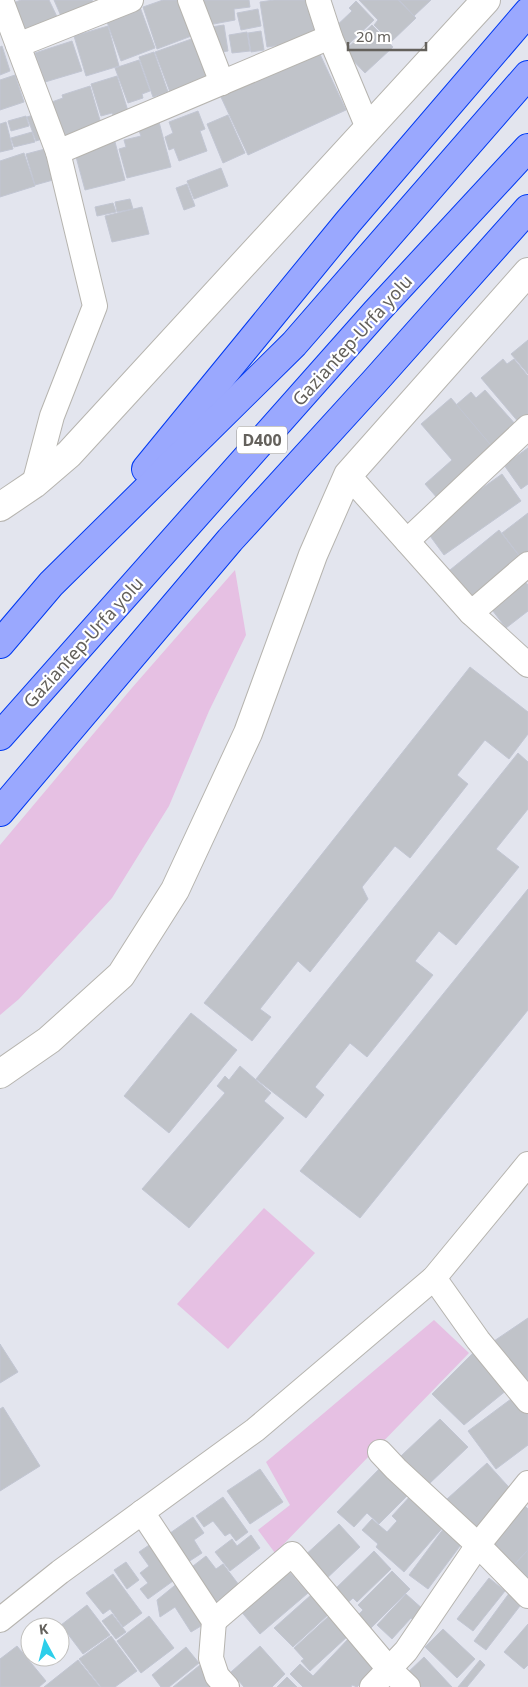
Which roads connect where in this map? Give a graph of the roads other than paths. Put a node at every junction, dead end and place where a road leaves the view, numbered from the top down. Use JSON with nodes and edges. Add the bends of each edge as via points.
{"nodes":[{"id":1,"x":1,"y":0,"type":"edge"},
{"id":2,"x":131,"y":0,"type":"edge"},
{"id":3,"x":190,"y":0,"type":"edge"},
{"id":4,"x":318,"y":0,"type":"edge"},
{"id":5,"x":486,"y":0,"type":"edge"},
{"id":6,"x":528,"y":12,"type":"edge"},
{"id":7,"x":330,"y":37,"type":"junction"},
{"id":8,"x":18,"y":45,"type":"junction"},
{"id":9,"x":528,"y":75,"type":"edge"},
{"id":10,"x":222,"y":83,"type":"junction"},
{"id":11,"x":368,"y":128,"type":"junction"},
{"id":12,"x":528,"y":148,"type":"edge"},
{"id":13,"x":58,"y":152,"type":"junction"},
{"id":14,"x":528,"y":209,"type":"edge"},
{"id":15,"x":528,"y":272,"type":"edge"},
{"id":16,"x":528,"y":427,"type":"edge"},
{"id":17,"x":348,"y":475,"type":"junction"},
{"id":18,"x":34,"y":484,"type":"junction"},
{"id":19,"x":0,"y":507,"type":"edge"},
{"id":20,"x":407,"y":541,"type":"junction"},
{"id":21,"x":528,"y":564,"type":"edge"},
{"id":22,"x":51,"y":584,"type":"junction"},
{"id":23,"x":471,"y":613,"type":"junction"},
{"id":24,"x":0,"y":644,"type":"edge"},
{"id":25,"x":528,"y":666,"type":"edge"},
{"id":26,"x":0,"y":736,"type":"edge"},
{"id":27,"x":0,"y":812,"type":"edge"},
{"id":28,"x":0,"y":1074,"type":"edge"},
{"id":29,"x":528,"y":1164,"type":"edge"},
{"id":30,"x":434,"y":1278,"type":"junction"},
{"id":31,"x":528,"y":1401,"type":"edge"},
{"id":32,"x":380,"y":1452,"type":"dead end"},
{"id":33,"x":528,"y":1483,"type":"edge"},
{"id":34,"x":142,"y":1512,"type":"junction"},
{"id":35,"x":478,"y":1545,"type":"junction"},
{"id":36,"x":528,"y":1596,"type":"edge"},
{"id":37,"x":0,"y":1620,"type":"edge"},
{"id":38,"x":214,"y":1621,"type":"junction"},
{"id":39,"x":389,"y":1669,"type":"junction"},
{"id":40,"x":227,"y":1687,"type":"edge"},
{"id":41,"x":372,"y":1687,"type":"edge"},
{"id":42,"x":408,"y":1687,"type":"edge"}],
"edges":[{"from":1,"to":8,"type":"street"},
{"from":2,"to":8,"type":"street"},
{"from":3,"to":10,"type":"street"},
{"from":4,"to":7,"type":"street"},
{"from":5,"to":11,"type":"street"},
{"from":6,"to":22,"type":"highway","via":[[348,222]]},
{"from":7,"to":10,"type":"street"},
{"from":7,"to":11,"type":"street"},
{"from":8,"to":13,"type":"street"},
{"from":9,"to":22,"type":"highway","number":"D400","via":[[294,344]]},
{"from":10,"to":13,"type":"street"},
{"from":11,"to":18,"type":"street","via":[[69,454]]},
{"from":12,"to":26,"type":"highway","name":"Gaziantep-Urfa yolu","number":"D400","via":[[376,312]]},
{"from":13,"to":18,"type":"street","via":[[95,306],[52,416]]},
{"from":14,"to":27,"type":"highway","via":[[230,540]]},
{"from":15,"to":17,"type":"street"},
{"from":16,"to":20,"type":"street"},
{"from":17,"to":20,"type":"street"},
{"from":17,"to":28,"type":"street","via":[[313,555],[248,733],[175,890],[121,975],[49,1040]]},
{"from":18,"to":19,"type":"street"},
{"from":20,"to":23,"type":"street"},
{"from":21,"to":23,"type":"street"},
{"from":22,"to":24,"type":"highway","number":"D400"},
{"from":23,"to":25,"type":"street"},
{"from":29,"to":30,"type":"street"},
{"from":30,"to":31,"type":"street","via":[[478,1340]]},
{"from":30,"to":34,"type":"street","via":[[255,1430]]},
{"from":32,"to":35,"type":"street"},
{"from":33,"to":35,"type":"street"},
{"from":34,"to":37,"type":"street"},
{"from":34,"to":38,"type":"street"},
{"from":35,"to":36,"type":"street"},
{"from":35,"to":39,"type":"street","via":[[406,1650]]},
{"from":38,"to":39,"type":"street","via":[[292,1554]]},
{"from":38,"to":40,"type":"street","via":[[210,1658],[217,1676]]},
{"from":39,"to":41,"type":"street"},
{"from":39,"to":42,"type":"street"}]}
